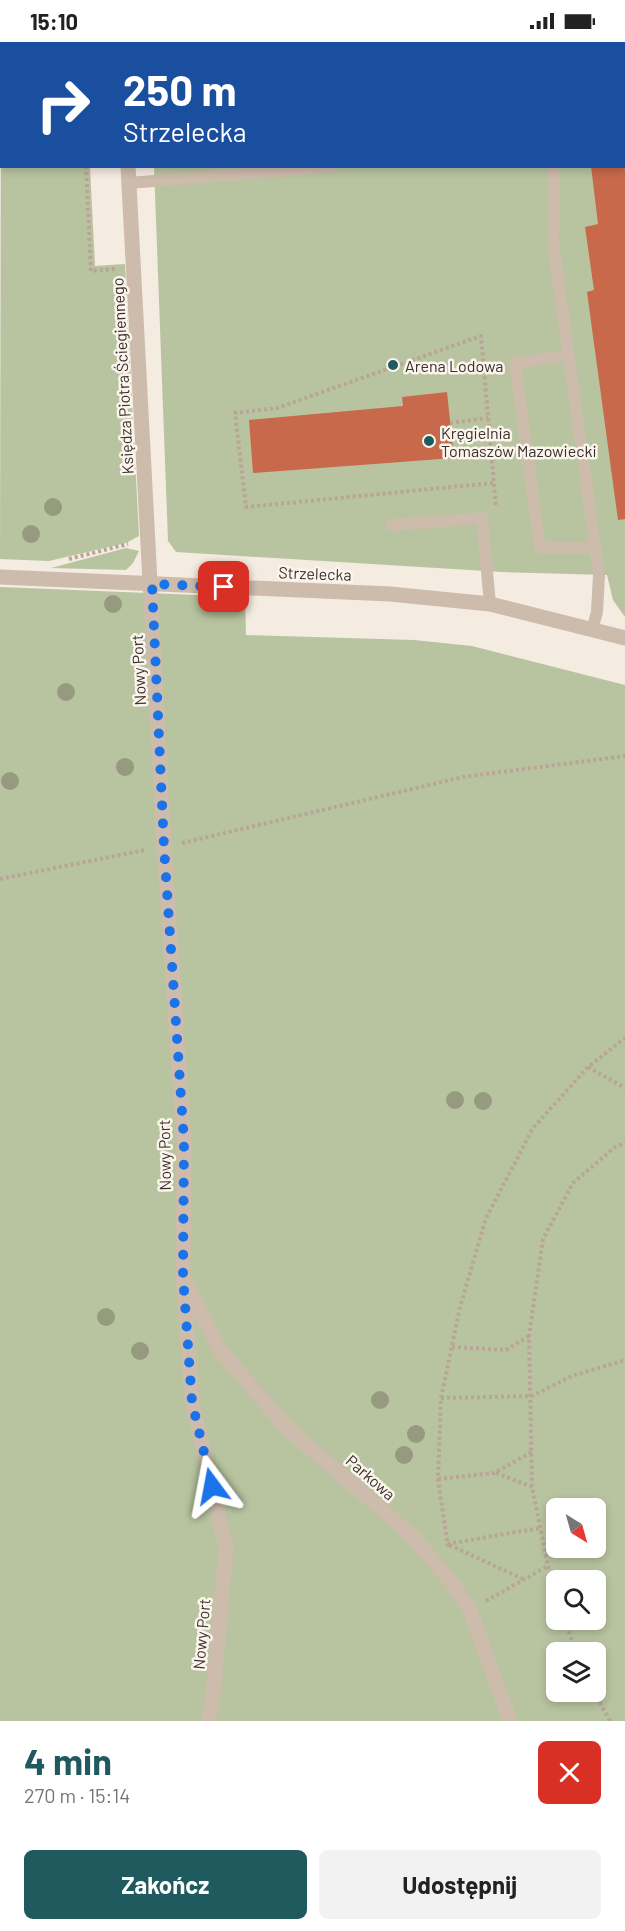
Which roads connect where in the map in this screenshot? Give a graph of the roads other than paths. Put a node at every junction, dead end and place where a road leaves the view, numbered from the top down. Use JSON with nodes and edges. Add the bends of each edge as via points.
{"nodes":[{"id":1,"x":128,"y":168,"type":"edge"},
{"id":2,"x":310,"y":168,"type":"edge"},
{"id":3,"x":554,"y":168,"type":"edge"},
{"id":4,"x":129,"y":183,"type":"junction"},
{"id":5,"x":569,"y":355,"type":"junction"},
{"id":6,"x":392,"y":525,"type":"dead end"},
{"id":7,"x":596,"y":548,"type":"junction"},
{"id":8,"x":0,"y":577,"type":"edge"},
{"id":9,"x":152,"y":584,"type":"junction"},
{"id":10,"x":490,"y":604,"type":"junction"},
{"id":11,"x":592,"y":630,"type":"junction"},
{"id":12,"x":625,"y":638,"type":"edge"},
{"id":13,"x":183,"y":1276,"type":"junction"},
{"id":14,"x":208,"y":1721,"type":"edge"},
{"id":15,"x":510,"y":1721,"type":"edge"}],
"edges":[{"from":1,"to":4,"type":"street","name":"Księdza Piotra Ściegiennego"},
{"from":2,"to":4,"type":"lane"},
{"from":3,"to":5,"type":"lane","via":[[553,242]]},
{"from":4,"to":9,"type":"street","name":"Księdza Piotra Ściegiennego"},
{"from":5,"to":7,"type":"lane"},
{"from":5,"to":7,"type":"lane","via":[[515,363],[538,536],[540,548]]},
{"from":6,"to":10,"type":"lane","via":[[482,518]]},
{"from":7,"to":11,"type":"lane","via":[[599,576]]},
{"from":8,"to":9,"type":"street","name":"Strzelecka"},
{"from":9,"to":10,"type":"street","name":"Strzelecka","via":[[390,594]]},
{"from":9,"to":13,"type":"street","name":"Nowy Port","via":[[164,847],[184,1141]]},
{"from":10,"to":11,"type":"street","name":"Strzelecka"},
{"from":11,"to":12,"type":"street","name":"Strzelecka"},
{"from":13,"to":14,"type":"street","name":"Nowy Port","via":[[192,1402],[226,1549]]},
{"from":13,"to":15,"type":"street","name":"Parkowa","via":[[219,1349],[287,1428],[411,1535],[450,1580],[470,1610]]}]}
